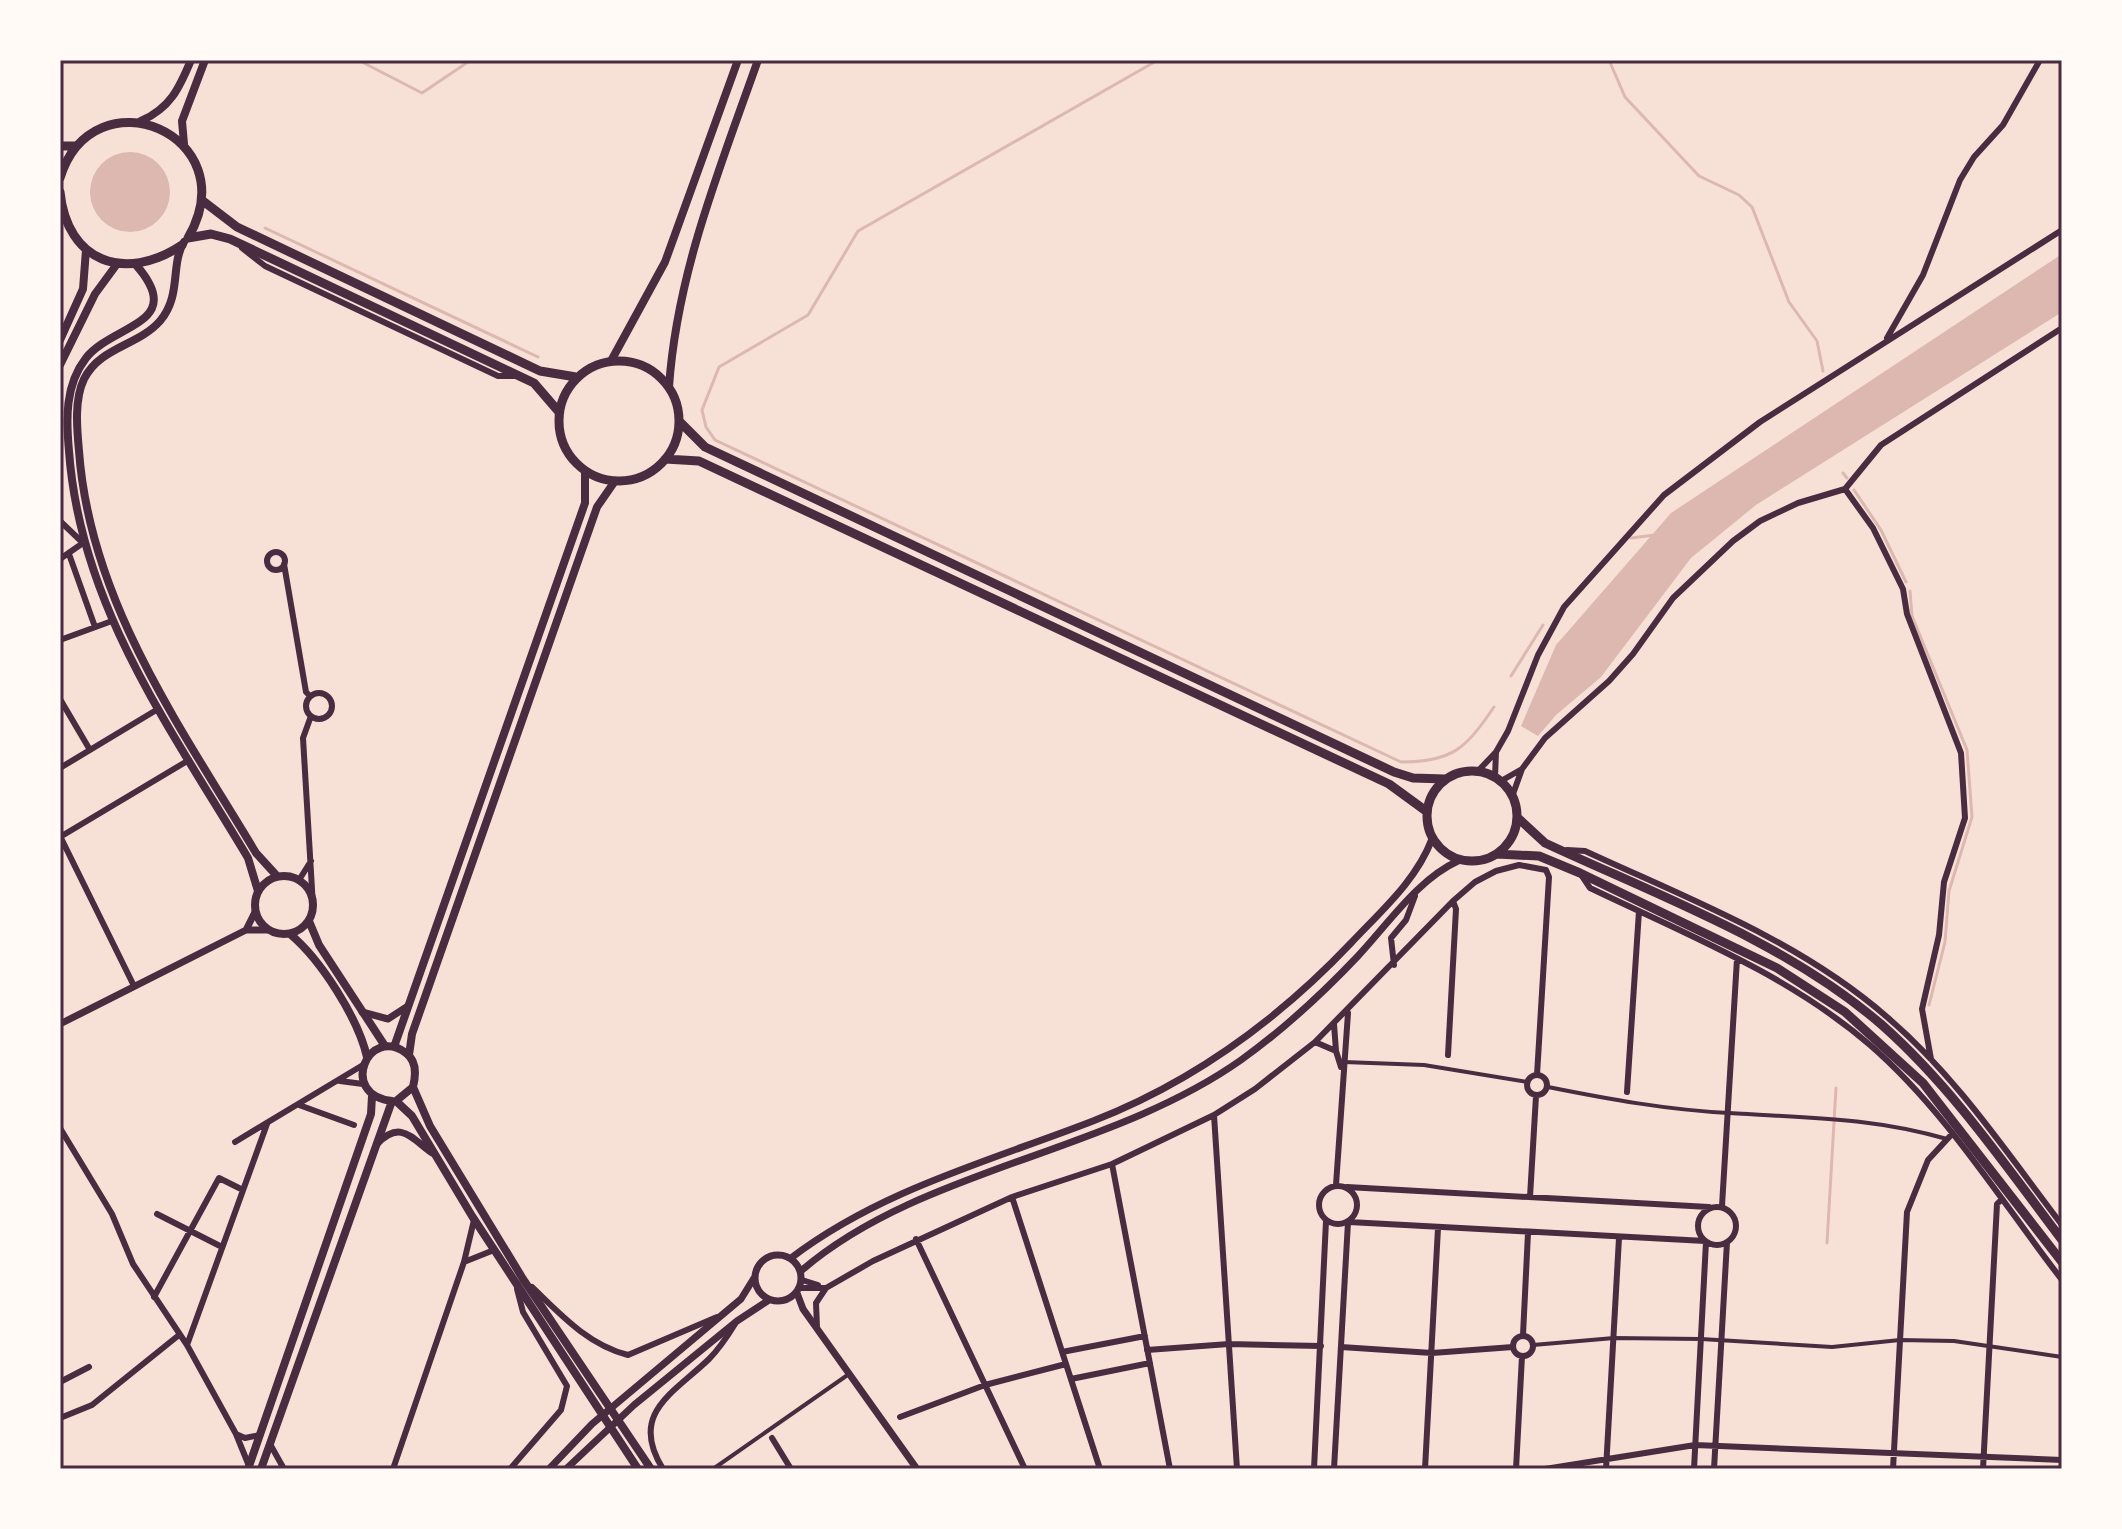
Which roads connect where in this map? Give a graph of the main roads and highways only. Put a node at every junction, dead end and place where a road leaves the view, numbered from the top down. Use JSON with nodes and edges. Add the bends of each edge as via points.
{"nodes":[{"id":1,"x":191,"y":60,"type":"edge"},
{"id":2,"x":205,"y":60,"type":"edge"},
{"id":3,"x":738,"y":60,"type":"edge"},
{"id":4,"x":758,"y":60,"type":"edge"},
{"id":5,"x":141,"y":121,"type":"junction"},
{"id":6,"x":184,"y":144,"type":"junction"},
{"id":7,"x":60,"y":146,"type":"edge"},
{"id":8,"x":75,"y":146,"type":"junction"},
{"id":9,"x":60,"y":178,"type":"edge"},
{"id":10,"x":60,"y":192,"type":"edge"},
{"id":11,"x":203,"y":201,"type":"junction"},
{"id":12,"x":185,"y":241,"type":"junction"},
{"id":13,"x":86,"y":250,"type":"junction"},
{"id":14,"x":117,"y":264,"type":"junction"},
{"id":15,"x":136,"y":265,"type":"junction"},
{"id":16,"x":60,"y":340,"type":"edge"},
{"id":17,"x":611,"y":361,"type":"junction"},
{"id":18,"x":60,"y":365,"type":"edge"},
{"id":19,"x":576,"y":377,"type":"junction"},
{"id":20,"x":669,"y":387,"type":"junction"},
{"id":21,"x":559,"y":412,"type":"junction"},
{"id":22,"x":679,"y":421,"type":"junction"},
{"id":23,"x":665,"y":459,"type":"junction"},
{"id":24,"x":585,"y":471,"type":"junction"},
{"id":25,"x":615,"y":481,"type":"junction"},
{"id":26,"x":1445,"y":779,"type":"junction"},
{"id":27,"x":1426,"y":811,"type":"junction"},
{"id":28,"x":1518,"y":818,"type":"junction"},
{"id":29,"x":1497,"y":854,"type":"junction"},
{"id":30,"x":277,"y":876,"type":"junction"},
{"id":31,"x":258,"y":891,"type":"junction"},
{"id":32,"x":309,"y":921,"type":"junction"},
{"id":33,"x":290,"y":934,"type":"junction"},
{"id":34,"x":390,"y":1046,"type":"junction"},
{"id":35,"x":409,"y":1055,"type":"junction"},
{"id":36,"x":365,"y":1061,"type":"junction"},
{"id":37,"x":413,"y":1087,"type":"junction"},
{"id":38,"x":372,"y":1096,"type":"junction"},
{"id":39,"x":394,"y":1101,"type":"junction"},
{"id":40,"x":2062,"y":1240,"type":"edge"},
{"id":41,"x":2062,"y":1262,"type":"edge"},
{"id":42,"x":519,"y":1280,"type":"junction"},
{"id":43,"x":248,"y":1468,"type":"edge"},
{"id":44,"x":261,"y":1469,"type":"edge"},
{"id":45,"x":638,"y":1469,"type":"edge"},
{"id":46,"x":651,"y":1469,"type":"edge"}],
"edges":[{"from":1,"to":5,"type":"main road","via":[[162,112]]},
{"from":2,"to":6,"type":"main road","via":[[182,121]]},
{"from":3,"to":17,"type":"main road","via":[[665,262]]},
{"from":4,"to":20,"type":"main road","via":[[685,275]]},
{"from":5,"to":6,"type":"main road","via":[[165,129]]},
{"from":5,"to":8,"type":"main road","via":[[105,125]]},
{"from":6,"to":11,"type":"main road","via":[[200,170]]},
{"from":7,"to":8,"type":"main road"},
{"from":8,"to":9,"type":"main road"},
{"from":10,"to":13,"type":"main road","via":[[63,219]]},
{"from":11,"to":12,"type":"main road"},
{"from":11,"to":19,"type":"main road","via":[[237,227],[540,371]]},
{"from":12,"to":15,"type":"main road","via":[[161,259]]},
{"from":12,"to":21,"type":"main road","via":[[211,234],[230,239],[534,383]]},
{"from":12,"to":30,"type":"main road","via":[[174,298],[159,322],[105,354],[84,380],[77,422],[81,479],[100,567],[131,639],[256,853]]},
{"from":13,"to":14,"type":"main road"},
{"from":13,"to":16,"type":"main road","via":[[83,289]]},
{"from":14,"to":15,"type":"main road"},
{"from":14,"to":18,"type":"main road","via":[[95,294]]},
{"from":15,"to":31,"type":"main road","via":[[153,289],[149,313],[87,357],[69,394],[71,477],[83,543],[112,621],[248,858]]},
{"from":17,"to":19,"type":"main road"},
{"from":17,"to":20,"type":"main road","via":[[651,370]]},
{"from":19,"to":21,"type":"main road"},
{"from":20,"to":22,"type":"main road"},
{"from":21,"to":24,"type":"main road","via":[[561,438]]},
{"from":22,"to":23,"type":"main road"},
{"from":22,"to":26,"type":"main road","via":[[705,447],[1394,772]]},
{"from":23,"to":25,"type":"main road","via":[[636,478]]},
{"from":23,"to":27,"type":"main road","via":[[699,461],[1389,784]]},
{"from":24,"to":25,"type":"main road"},
{"from":24,"to":34,"type":"main road","via":[[585,503],[410,1005]]},
{"from":25,"to":35,"type":"main road","via":[[597,507]]},
{"from":26,"to":27,"type":"main road","via":[[1432,793]]},
{"from":26,"to":28,"type":"main road","via":[[1478,771],[1498,779],[1513,794]]},
{"from":27,"to":29,"type":"main road","via":[[1432,839],[1442,852],[1458,861],[1481,862]]},
{"from":28,"to":29,"type":"main road","via":[[1514,837]]},
{"from":28,"to":40,"type":"main road","via":[[1545,843],[1745,936],[1851,1000],[1933,1074]]},
{"from":29,"to":41,"type":"main road","via":[[1539,856],[1580,873],[1777,968],[1845,1012],[1923,1083]]},
{"from":30,"to":31,"type":"main road"},
{"from":30,"to":32,"type":"main road","via":[[299,880],[309,890]]},
{"from":31,"to":33,"type":"main road","via":[[255,912],[268,930]]},
{"from":32,"to":33,"type":"main road"},
{"from":32,"to":34,"type":"main road","via":[[361,1011]]},
{"from":33,"to":36,"type":"main road","via":[[310,950],[362,1036]]},
{"from":34,"to":35,"type":"main road"},
{"from":34,"to":36,"type":"main road"},
{"from":35,"to":37,"type":"main road","via":[[417,1072]]},
{"from":36,"to":38,"type":"main road","via":[[363,1084]]},
{"from":37,"to":39,"type":"main road"},
{"from":37,"to":42,"type":"main road"},
{"from":38,"to":39,"type":"main road"},
{"from":38,"to":43,"type":"main road","via":[[371,1114]]},
{"from":39,"to":42,"type":"main road","via":[[412,1116],[474,1220]]},
{"from":39,"to":44,"type":"main road"},
{"from":42,"to":45,"type":"main road"},
{"from":42,"to":46,"type":"main road"}]}
